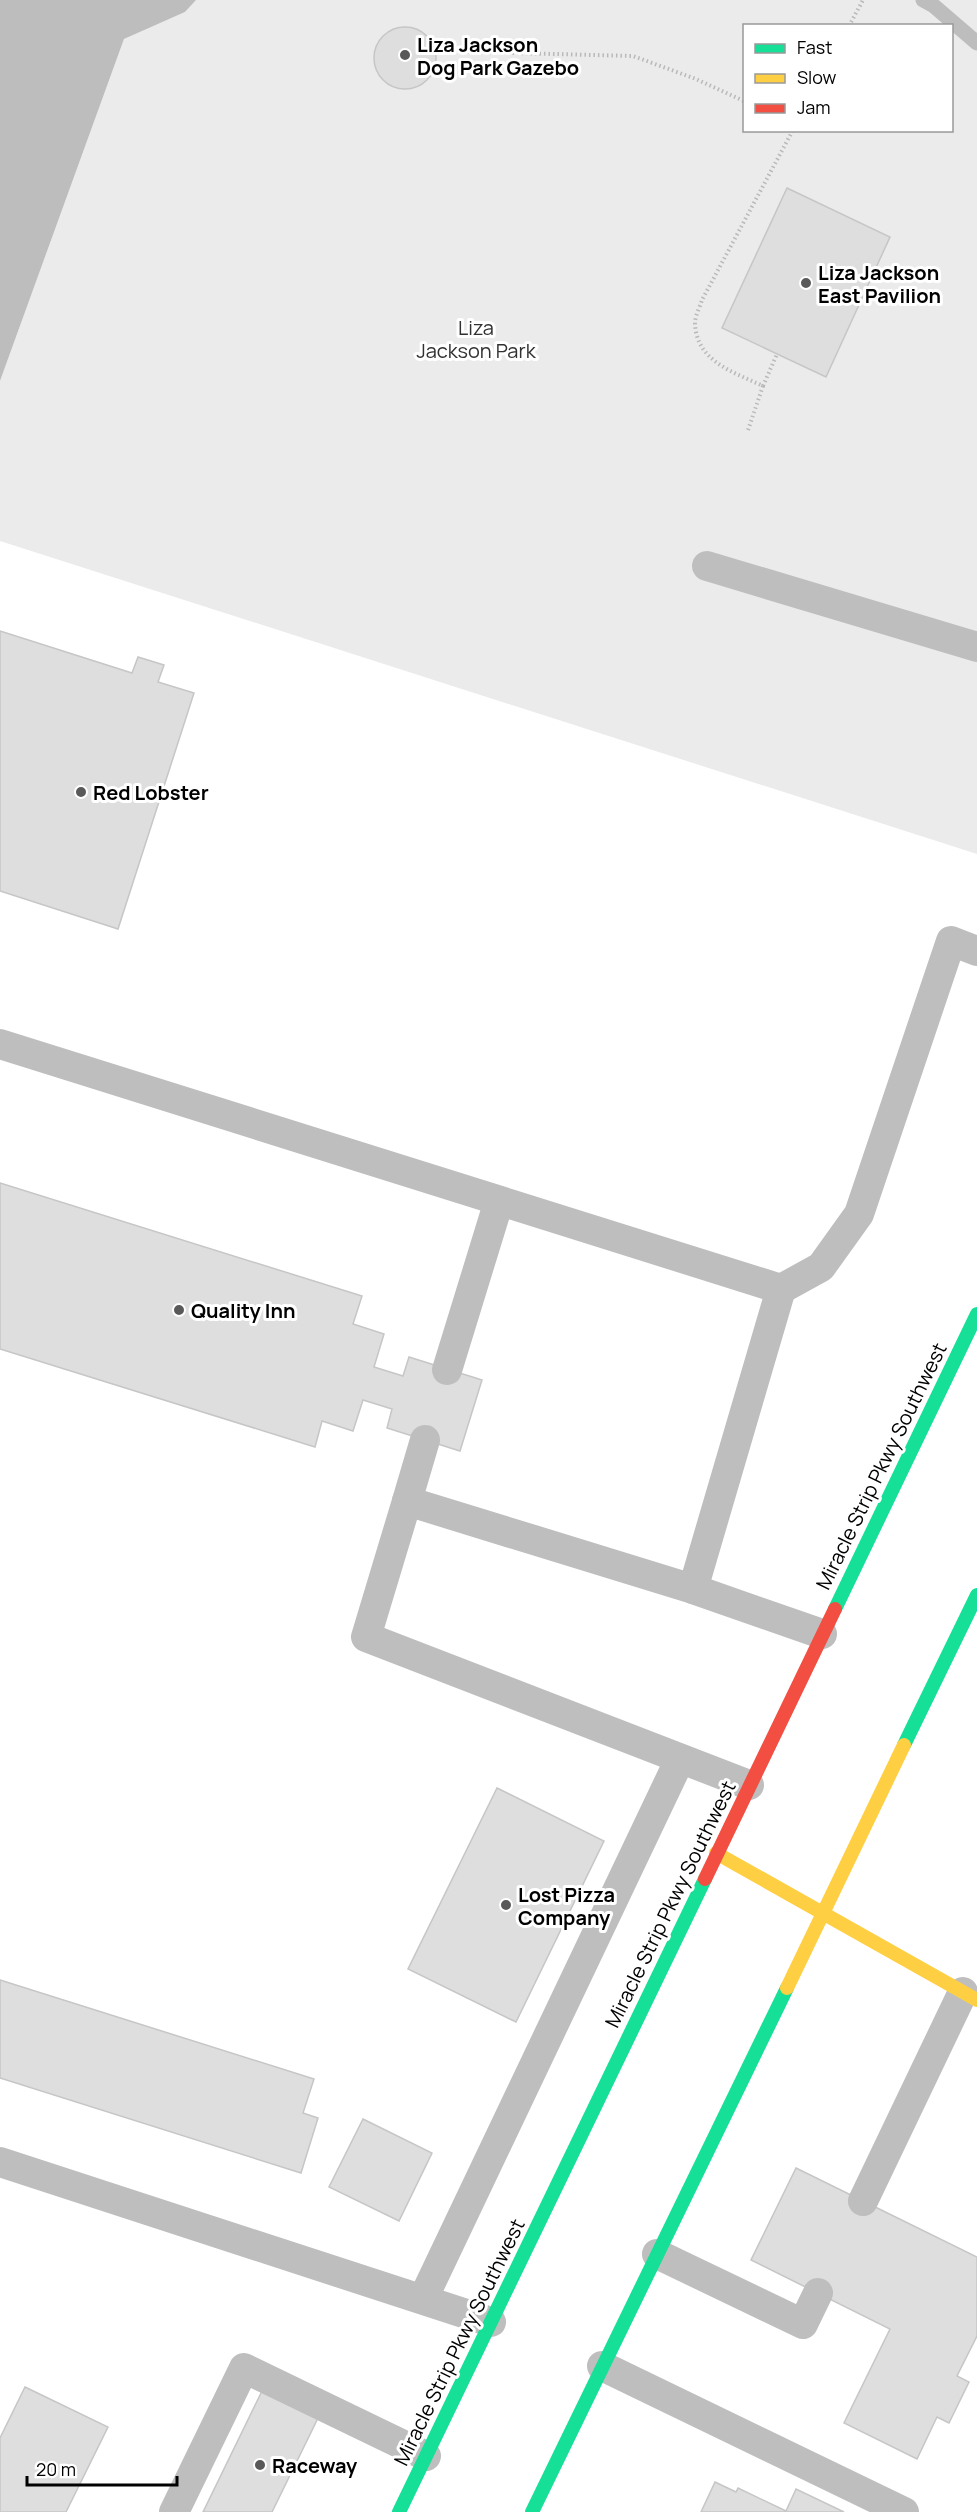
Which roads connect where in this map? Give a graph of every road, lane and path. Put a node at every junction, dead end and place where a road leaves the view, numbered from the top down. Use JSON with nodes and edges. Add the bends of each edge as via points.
{"nodes":[{"id":1,"x":863,"y":0,"type":"edge"},
{"id":2,"x":850,"y":24,"type":"edge"},
{"id":3,"x":436,"y":51,"type":"dead end"},
{"id":4,"x":743,"y":101,"type":"edge"},
{"id":5,"x":792,"y":132,"type":"edge"},
{"id":6,"x":777,"y":354,"type":"dead end"},
{"id":7,"x":763,"y":386,"type":"junction"},
{"id":8,"x":748,"y":430,"type":"dead end"},
{"id":9,"x":707,"y":566,"type":"dead end"},
{"id":10,"x":977,"y":647,"type":"edge"},
{"id":11,"x":977,"y":951,"type":"edge"},
{"id":12,"x":0,"y":1044,"type":"edge"},
{"id":13,"x":499,"y":1201,"type":"junction"},
{"id":14,"x":781,"y":1289,"type":"junction"},
{"id":15,"x":977,"y":1314,"type":"edge"},
{"id":16,"x":447,"y":1370,"type":"dead end"},
{"id":17,"x":425,"y":1440,"type":"dead end"},
{"id":18,"x":407,"y":1501,"type":"junction"},
{"id":19,"x":693,"y":1589,"type":"junction"},
{"id":20,"x":977,"y":1595,"type":"edge"},
{"id":21,"x":822,"y":1634,"type":"junction"},
{"id":22,"x":680,"y":1759,"type":"junction"},
{"id":23,"x":749,"y":1785,"type":"junction"},
{"id":24,"x":716,"y":1853,"type":"junction"},
{"id":25,"x":822,"y":1913,"type":"junction"},
{"id":26,"x":970,"y":1996,"type":"edge"},
{"id":27,"x":0,"y":2162,"type":"edge"},
{"id":28,"x":862,"y":2201,"type":"dead end"},
{"id":29,"x":657,"y":2254,"type":"junction"},
{"id":30,"x":818,"y":2293,"type":"dead end"},
{"id":31,"x":423,"y":2299,"type":"junction"},
{"id":32,"x":491,"y":2322,"type":"junction"},
{"id":33,"x":602,"y":2366,"type":"junction"},
{"id":34,"x":426,"y":2456,"type":"junction"},
{"id":35,"x":174,"y":2512,"type":"edge"},
{"id":36,"x":399,"y":2512,"type":"edge"},
{"id":37,"x":532,"y":2512,"type":"edge"},
{"id":38,"x":904,"y":2512,"type":"edge"}],
"edges":[{"from":1,"to":2,"type":"path"},
{"from":3,"to":4,"type":"path","via":[[633,56]]},
{"from":5,"to":7,"type":"path","via":[[702,300],[695,321],[700,346],[716,364]]},
{"from":6,"to":7,"type":"path"},
{"from":7,"to":8,"type":"path"},
{"from":9,"to":10,"type":"lane"},
{"from":11,"to":14,"type":"lane","via":[[951,941],[859,1214],[821,1267]]},
{"from":12,"to":13,"type":"lane"},
{"from":13,"to":14,"type":"lane"},
{"from":13,"to":16,"type":"lane"},
{"from":14,"to":19,"type":"lane"},
{"from":15,"to":21,"type":"main road","name":"Miracle Strip Pkwy Southwest"},
{"from":17,"to":18,"type":"lane"},
{"from":18,"to":19,"type":"lane"},
{"from":18,"to":22,"type":"lane","via":[[366,1637]]},
{"from":19,"to":21,"type":"lane"},
{"from":20,"to":25,"type":"main road"},
{"from":21,"to":23,"type":"main road","name":"Miracle Strip Pkwy Southwest"},
{"from":22,"to":23,"type":"lane"},
{"from":22,"to":31,"type":"lane"},
{"from":23,"to":24,"type":"main road","name":"Miracle Strip Pkwy Southwest"},
{"from":24,"to":25,"type":"main road"},
{"from":24,"to":32,"type":"main road","name":"Miracle Strip Pkwy Southwest"},
{"from":25,"to":26,"type":"main road"},
{"from":25,"to":29,"type":"main road"},
{"from":26,"to":28,"type":"lane"},
{"from":27,"to":31,"type":"lane"},
{"from":29,"to":30,"type":"lane","via":[[803,2324]]},
{"from":29,"to":33,"type":"main road"},
{"from":31,"to":32,"type":"lane"},
{"from":32,"to":34,"type":"main road","name":"Miracle Strip Pkwy Southwest"},
{"from":33,"to":37,"type":"main road"},
{"from":33,"to":38,"type":"lane"},
{"from":34,"to":35,"type":"lane","via":[[244,2368]]},
{"from":34,"to":36,"type":"main road","name":"Miracle Strip Pkwy Southwest"}]}
